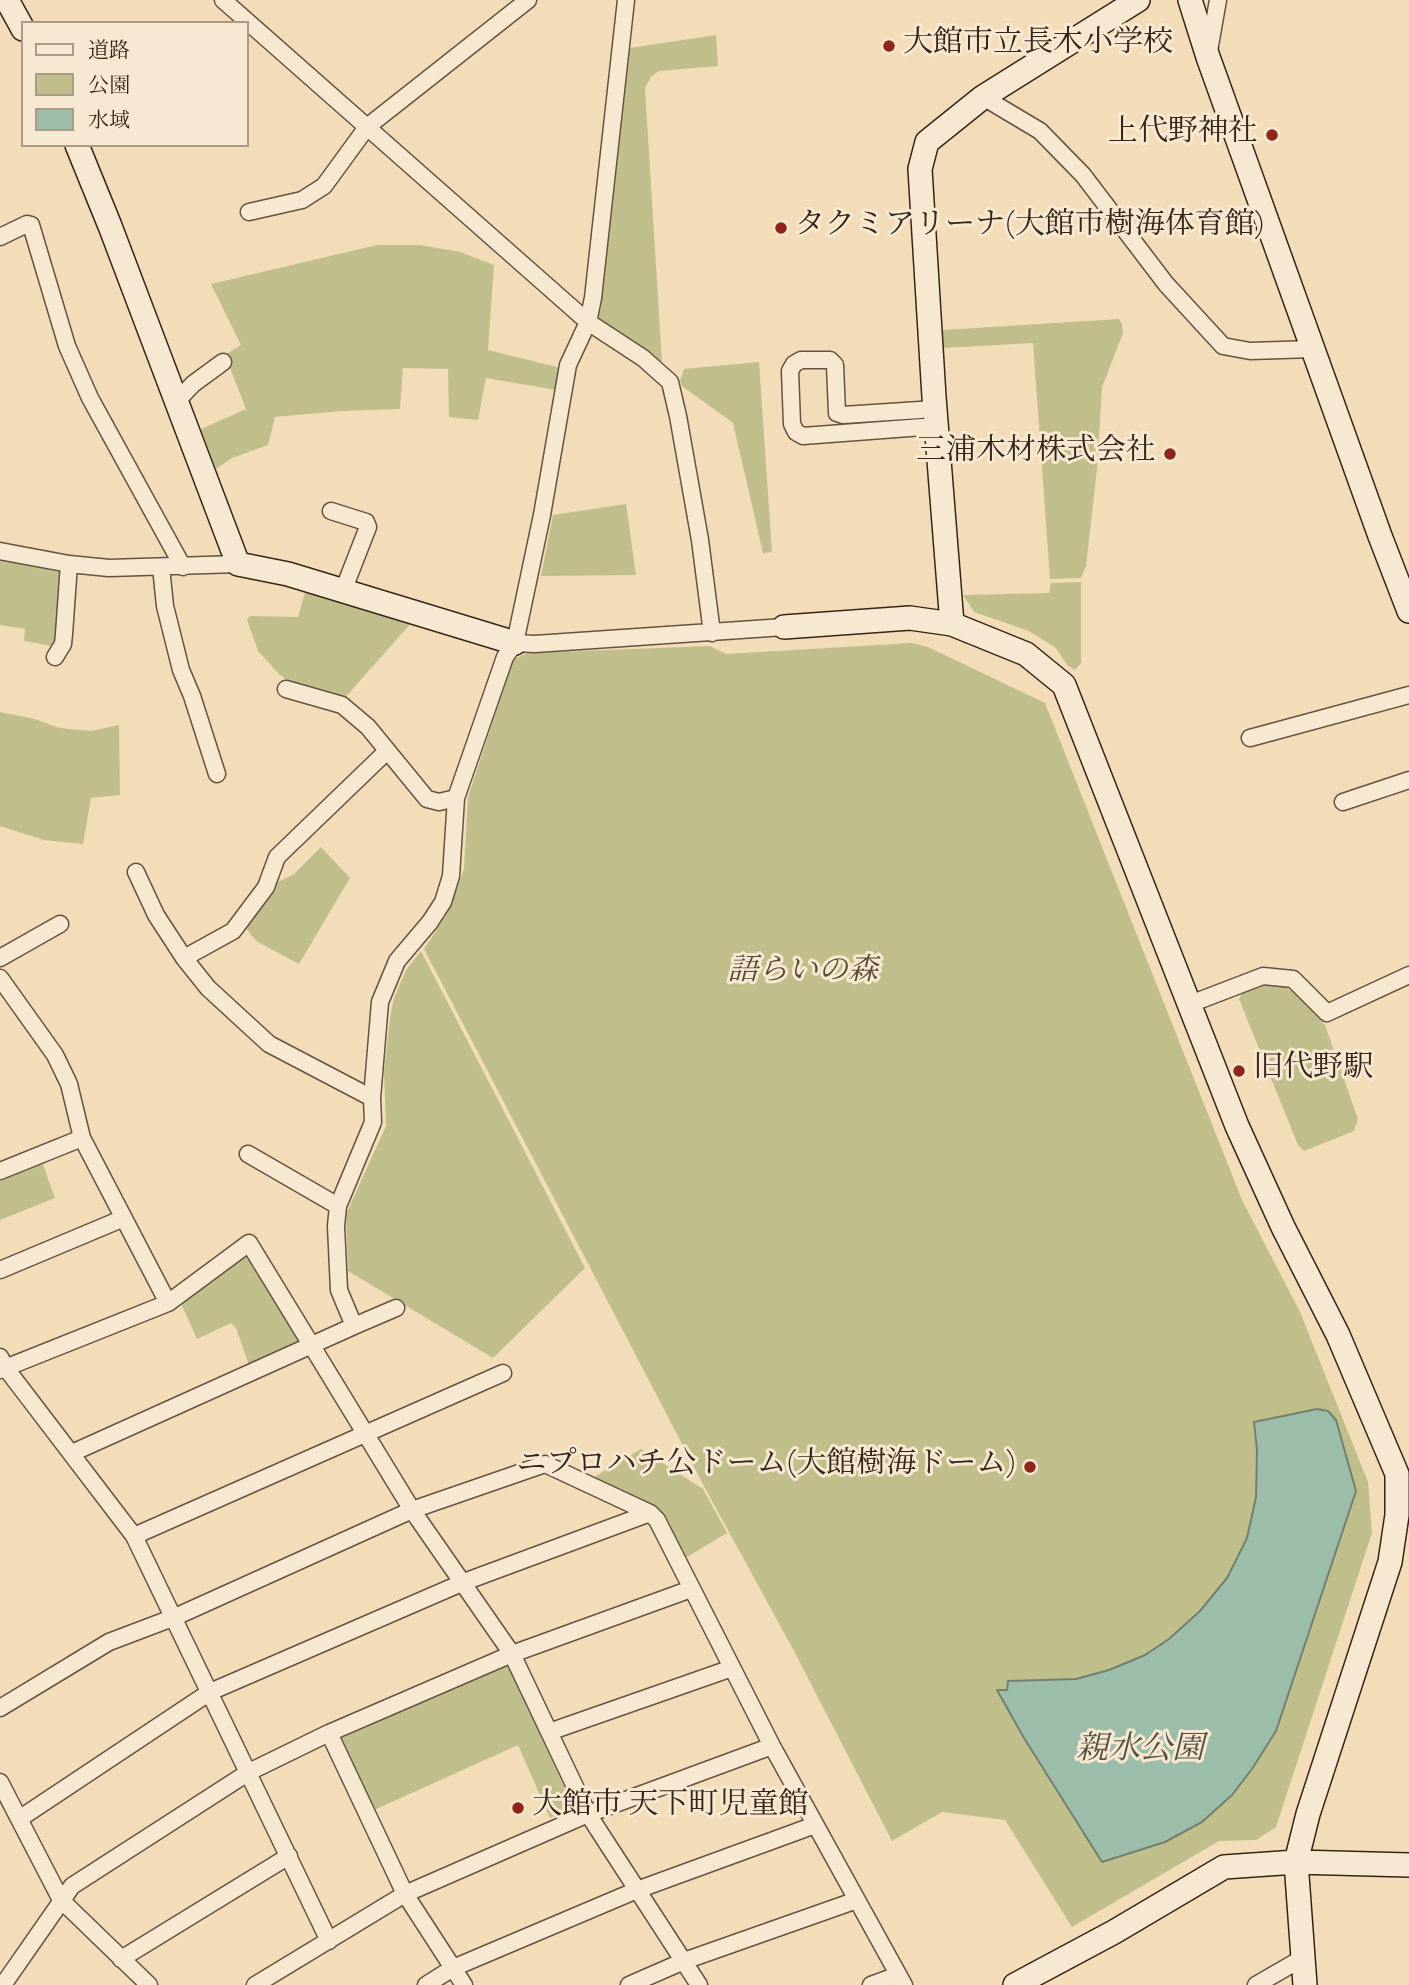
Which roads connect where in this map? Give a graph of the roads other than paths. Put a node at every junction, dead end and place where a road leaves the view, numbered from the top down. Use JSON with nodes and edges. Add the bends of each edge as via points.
{"nodes":[{"id":1,"x":7,"y":0,"type":"edge"},
{"id":2,"x":223,"y":0,"type":"edge"},
{"id":3,"x":528,"y":0,"type":"edge"},
{"id":4,"x":626,"y":0,"type":"edge"},
{"id":5,"x":1139,"y":0,"type":"edge"},
{"id":6,"x":1190,"y":0,"type":"edge"},
{"id":7,"x":1218,"y":0,"type":"edge"},
{"id":8,"x":247,"y":21,"type":"edge"},
{"id":9,"x":248,"y":22,"type":"edge"},
{"id":10,"x":21,"y":25,"type":"edge"},
{"id":11,"x":1208,"y":57,"type":"junction"},
{"id":12,"x":983,"y":97,"type":"junction"},
{"id":13,"x":367,"y":127,"type":"junction"},
{"id":14,"x":78,"y":147,"type":"edge"},
{"id":15,"x":249,"y":212,"type":"dead end"},
{"id":16,"x":0,"y":237,"type":"edge"},
{"id":17,"x":588,"y":322,"type":"junction"},
{"id":18,"x":1313,"y":349,"type":"junction"},
{"id":19,"x":223,"y":362,"type":"dead end"},
{"id":20,"x":177,"y":401,"type":"junction"},
{"id":21,"x":935,"y":417,"type":"junction"},
{"id":22,"x":331,"y":511,"type":"dead end"},
{"id":23,"x":0,"y":551,"type":"edge"},
{"id":24,"x":69,"y":564,"type":"junction"},
{"id":25,"x":238,"y":564,"type":"junction"},
{"id":26,"x":161,"y":567,"type":"junction"},
{"id":27,"x":183,"y":567,"type":"junction"},
{"id":28,"x":1403,"y":574,"type":"edge"},
{"id":29,"x":343,"y":591,"type":"junction"},
{"id":30,"x":1409,"y":611,"type":"edge"},
{"id":31,"x":952,"y":624,"type":"junction"},
{"id":32,"x":784,"y":627,"type":"joint"},
{"id":33,"x":712,"y":633,"type":"junction"},
{"id":34,"x":514,"y":643,"type":"junction"},
{"id":35,"x":55,"y":657,"type":"dead end"},
{"id":36,"x":286,"y":689,"type":"dead end"},
{"id":37,"x":1409,"y":695,"type":"edge"},
{"id":38,"x":1250,"y":738,"type":"dead end"},
{"id":39,"x":386,"y":752,"type":"junction"},
{"id":40,"x":217,"y":774,"type":"dead end"},
{"id":41,"x":1409,"y":780,"type":"edge"},
{"id":42,"x":456,"y":798,"type":"junction"},
{"id":43,"x":1343,"y":802,"type":"dead end"},
{"id":44,"x":136,"y":873,"type":"dead end"},
{"id":45,"x":60,"y":924,"type":"dead end"},
{"id":46,"x":0,"y":958,"type":"edge"},
{"id":47,"x":184,"y":958,"type":"junction"},
{"id":48,"x":1409,"y":975,"type":"edge"},
{"id":49,"x":0,"y":978,"type":"edge"},
{"id":50,"x":1190,"y":1004,"type":"junction"},
{"id":51,"x":372,"y":1098,"type":"junction"},
{"id":52,"x":82,"y":1138,"type":"junction"},
{"id":53,"x":248,"y":1154,"type":"dead end"},
{"id":54,"x":0,"y":1171,"type":"edge"},
{"id":55,"x":338,"y":1206,"type":"junction"},
{"id":56,"x":124,"y":1218,"type":"junction"},
{"id":57,"x":0,"y":1270,"type":"edge"},
{"id":58,"x":168,"y":1303,"type":"junction"},
{"id":59,"x":396,"y":1308,"type":"dead end"},
{"id":60,"x":355,"y":1326,"type":"junction"},
{"id":61,"x":313,"y":1345,"type":"junction"},
{"id":62,"x":2,"y":1365,"type":"edge"},
{"id":63,"x":503,"y":1373,"type":"dead end"},
{"id":64,"x":367,"y":1434,"type":"junction"},
{"id":65,"x":72,"y":1452,"type":"junction"},
{"id":66,"x":1403,"y":1464,"type":"edge"},
{"id":67,"x":412,"y":1510,"type":"junction"},
{"id":68,"x":650,"y":1513,"type":"junction"},
{"id":69,"x":134,"y":1536,"type":"junction"},
{"id":70,"x":464,"y":1581,"type":"junction"},
{"id":71,"x":691,"y":1589,"type":"junction"},
{"id":72,"x":175,"y":1617,"type":"junction"},
{"id":73,"x":512,"y":1654,"type":"junction"},
{"id":74,"x":732,"y":1668,"type":"junction"},
{"id":75,"x":211,"y":1692,"type":"junction"},
{"id":76,"x":0,"y":1708,"type":"edge"},
{"id":77,"x":550,"y":1732,"type":"junction"},
{"id":78,"x":329,"y":1733,"type":"junction"},
{"id":79,"x":772,"y":1746,"type":"junction"},
{"id":80,"x":249,"y":1772,"type":"junction"},
{"id":81,"x":0,"y":1782,"type":"edge"},
{"id":82,"x":589,"y":1814,"type":"junction"},
{"id":83,"x":19,"y":1819,"type":"junction"},
{"id":84,"x":815,"y":1825,"type":"junction"},
{"id":85,"x":289,"y":1856,"type":"junction"},
{"id":86,"x":1296,"y":1862,"type":"junction"},
{"id":87,"x":1409,"y":1865,"type":"edge"},
{"id":88,"x":637,"y":1890,"type":"junction"},
{"id":89,"x":405,"y":1894,"type":"junction"},
{"id":90,"x":61,"y":1900,"type":"junction"},
{"id":91,"x":857,"y":1900,"type":"junction"},
{"id":92,"x":330,"y":1941,"type":"junction"},
{"id":93,"x":121,"y":1959,"type":"junction"},
{"id":94,"x":1301,"y":1959,"type":"junction"},
{"id":95,"x":684,"y":1961,"type":"junction"},
{"id":96,"x":453,"y":1968,"type":"junction"},
{"id":97,"x":901,"y":1980,"type":"edge"},
{"id":98,"x":3,"y":1985,"type":"edge"},
{"id":99,"x":149,"y":1985,"type":"edge"},
{"id":100,"x":254,"y":1985,"type":"edge"},
{"id":101,"x":426,"y":1985,"type":"edge"},
{"id":102,"x":464,"y":1985,"type":"edge"},
{"id":103,"x":628,"y":1985,"type":"edge"},
{"id":104,"x":699,"y":1985,"type":"edge"},
{"id":105,"x":871,"y":1985,"type":"edge"},
{"id":106,"x":1015,"y":1985,"type":"edge"},
{"id":107,"x":1256,"y":1985,"type":"edge"},
{"id":108,"x":1305,"y":1985,"type":"edge"}],
"edges":[{"from":1,"to":10,"type":"street"},
{"from":2,"to":8,"type":"street"},
{"from":3,"to":13,"type":"street"},
{"from":4,"to":17,"type":"street"},
{"from":5,"to":12,"type":"street"},
{"from":6,"to":11,"type":"street"},
{"from":7,"to":11,"type":"street"},
{"from":9,"to":13,"type":"street"},
{"from":11,"to":18,"type":"street"},
{"from":12,"to":18,"type":"street","via":[[1040,131],[1083,176],[1166,284],[1223,346],[1250,351]]},
{"from":12,"to":21,"type":"street","via":[[927,142],[920,169]]},
{"from":13,"to":15,"type":"street","via":[[324,186],[302,200]]},
{"from":13,"to":17,"type":"street"},
{"from":14,"to":20,"type":"street"},
{"from":16,"to":27,"type":"street","via":[[32,225],[67,346],[90,398]]},
{"from":17,"to":33,"type":"street","via":[[670,382],[694,503]]},
{"from":17,"to":34,"type":"street","via":[[568,365]]},
{"from":18,"to":28,"type":"street"},
{"from":19,"to":20,"type":"street"},
{"from":20,"to":25,"type":"street"},
{"from":21,"to":21,"type":"street","via":[[803,436],[792,424],[790,371],[801,360],[830,360],[835,365],[837,412],[843,415]]},
{"from":21,"to":31,"type":"street"},
{"from":22,"to":29,"type":"street","via":[[366,522],[368,527]]},
{"from":23,"to":24,"type":"street"},
{"from":24,"to":26,"type":"street"},
{"from":24,"to":35,"type":"street","via":[[63,644]]},
{"from":25,"to":27,"type":"street"},
{"from":25,"to":29,"type":"street"},
{"from":26,"to":27,"type":"street"},
{"from":26,"to":40,"type":"street","via":[[165,606],[181,670]]},
{"from":28,"to":30,"type":"street"},
{"from":29,"to":34,"type":"street"},
{"from":31,"to":32,"type":"street","via":[[910,618]]},
{"from":31,"to":50,"type":"street","via":[[1026,654],[1064,685]]},
{"from":32,"to":33,"type":"street"},
{"from":33,"to":34,"type":"street"},
{"from":34,"to":42,"type":"street","via":[[505,657]]},
{"from":36,"to":39,"type":"street","via":[[342,705],[368,727]]},
{"from":37,"to":38,"type":"street"},
{"from":39,"to":42,"type":"street","via":[[427,799]]},
{"from":39,"to":47,"type":"street","via":[[277,857],[266,887],[233,931]]},
{"from":41,"to":43,"type":"street"},
{"from":42,"to":51,"type":"street","via":[[451,876],[443,902],[397,961],[380,1002]]},
{"from":44,"to":47,"type":"street"},
{"from":45,"to":46,"type":"street"},
{"from":47,"to":51,"type":"street","via":[[208,988],[269,1044]]},
{"from":48,"to":50,"type":"street","via":[[1327,1013],[1293,979],[1263,976]]},
{"from":49,"to":52,"type":"street","via":[[55,1055],[69,1084]]},
{"from":50,"to":66,"type":"street","via":[[1237,1126],[1283,1227]]},
{"from":51,"to":55,"type":"street","via":[[373,1122]]},
{"from":52,"to":54,"type":"street"},
{"from":52,"to":56,"type":"street"},
{"from":53,"to":55,"type":"street"},
{"from":55,"to":60,"type":"street","via":[[339,1290]]},
{"from":56,"to":57,"type":"street"},
{"from":56,"to":58,"type":"street"},
{"from":58,"to":61,"type":"street","via":[[248,1243]]},
{"from":58,"to":62,"type":"street"},
{"from":59,"to":60,"type":"street"},
{"from":60,"to":61,"type":"street"},
{"from":61,"to":64,"type":"street"},
{"from":61,"to":65,"type":"street"},
{"from":62,"to":65,"type":"street"},
{"from":63,"to":64,"type":"street"},
{"from":64,"to":67,"type":"street"},
{"from":64,"to":69,"type":"street"},
{"from":65,"to":69,"type":"street"},
{"from":66,"to":86,"type":"street","via":[[1390,1562]]},
{"from":67,"to":68,"type":"street","via":[[545,1464]]},
{"from":67,"to":70,"type":"street"},
{"from":67,"to":72,"type":"street"},
{"from":68,"to":70,"type":"street"},
{"from":68,"to":71,"type":"street"},
{"from":69,"to":72,"type":"street"},
{"from":70,"to":73,"type":"street"},
{"from":70,"to":75,"type":"street"},
{"from":71,"to":73,"type":"street"},
{"from":71,"to":74,"type":"street"},
{"from":72,"to":75,"type":"street"},
{"from":72,"to":76,"type":"street","via":[[109,1642]]},
{"from":73,"to":77,"type":"street"},
{"from":73,"to":78,"type":"street"},
{"from":74,"to":77,"type":"street"},
{"from":74,"to":79,"type":"street"},
{"from":75,"to":80,"type":"street"},
{"from":75,"to":83,"type":"street"},
{"from":77,"to":82,"type":"street"},
{"from":78,"to":80,"type":"street"},
{"from":78,"to":89,"type":"street"},
{"from":79,"to":82,"type":"street"},
{"from":79,"to":84,"type":"street"},
{"from":80,"to":85,"type":"street"},
{"from":80,"to":90,"type":"street","via":[[72,1886]]},
{"from":81,"to":83,"type":"street"},
{"from":82,"to":88,"type":"street"},
{"from":82,"to":89,"type":"street"},
{"from":83,"to":90,"type":"street"},
{"from":84,"to":88,"type":"street"},
{"from":84,"to":91,"type":"street"},
{"from":85,"to":92,"type":"street"},
{"from":85,"to":93,"type":"street"},
{"from":86,"to":87,"type":"street"},
{"from":86,"to":94,"type":"street"},
{"from":86,"to":106,"type":"street","via":[[1224,1867]]},
{"from":88,"to":95,"type":"street"},
{"from":88,"to":96,"type":"street"},
{"from":89,"to":92,"type":"street"},
{"from":89,"to":96,"type":"street"},
{"from":90,"to":93,"type":"street"},
{"from":90,"to":98,"type":"street"},
{"from":91,"to":95,"type":"street"},
{"from":91,"to":97,"type":"street"},
{"from":92,"to":100,"type":"street"},
{"from":93,"to":99,"type":"street"},
{"from":94,"to":107,"type":"street"},
{"from":94,"to":108,"type":"street"},
{"from":95,"to":103,"type":"street"},
{"from":95,"to":104,"type":"street"},
{"from":96,"to":101,"type":"street"},
{"from":96,"to":102,"type":"street"},
{"from":97,"to":105,"type":"street"}]}
